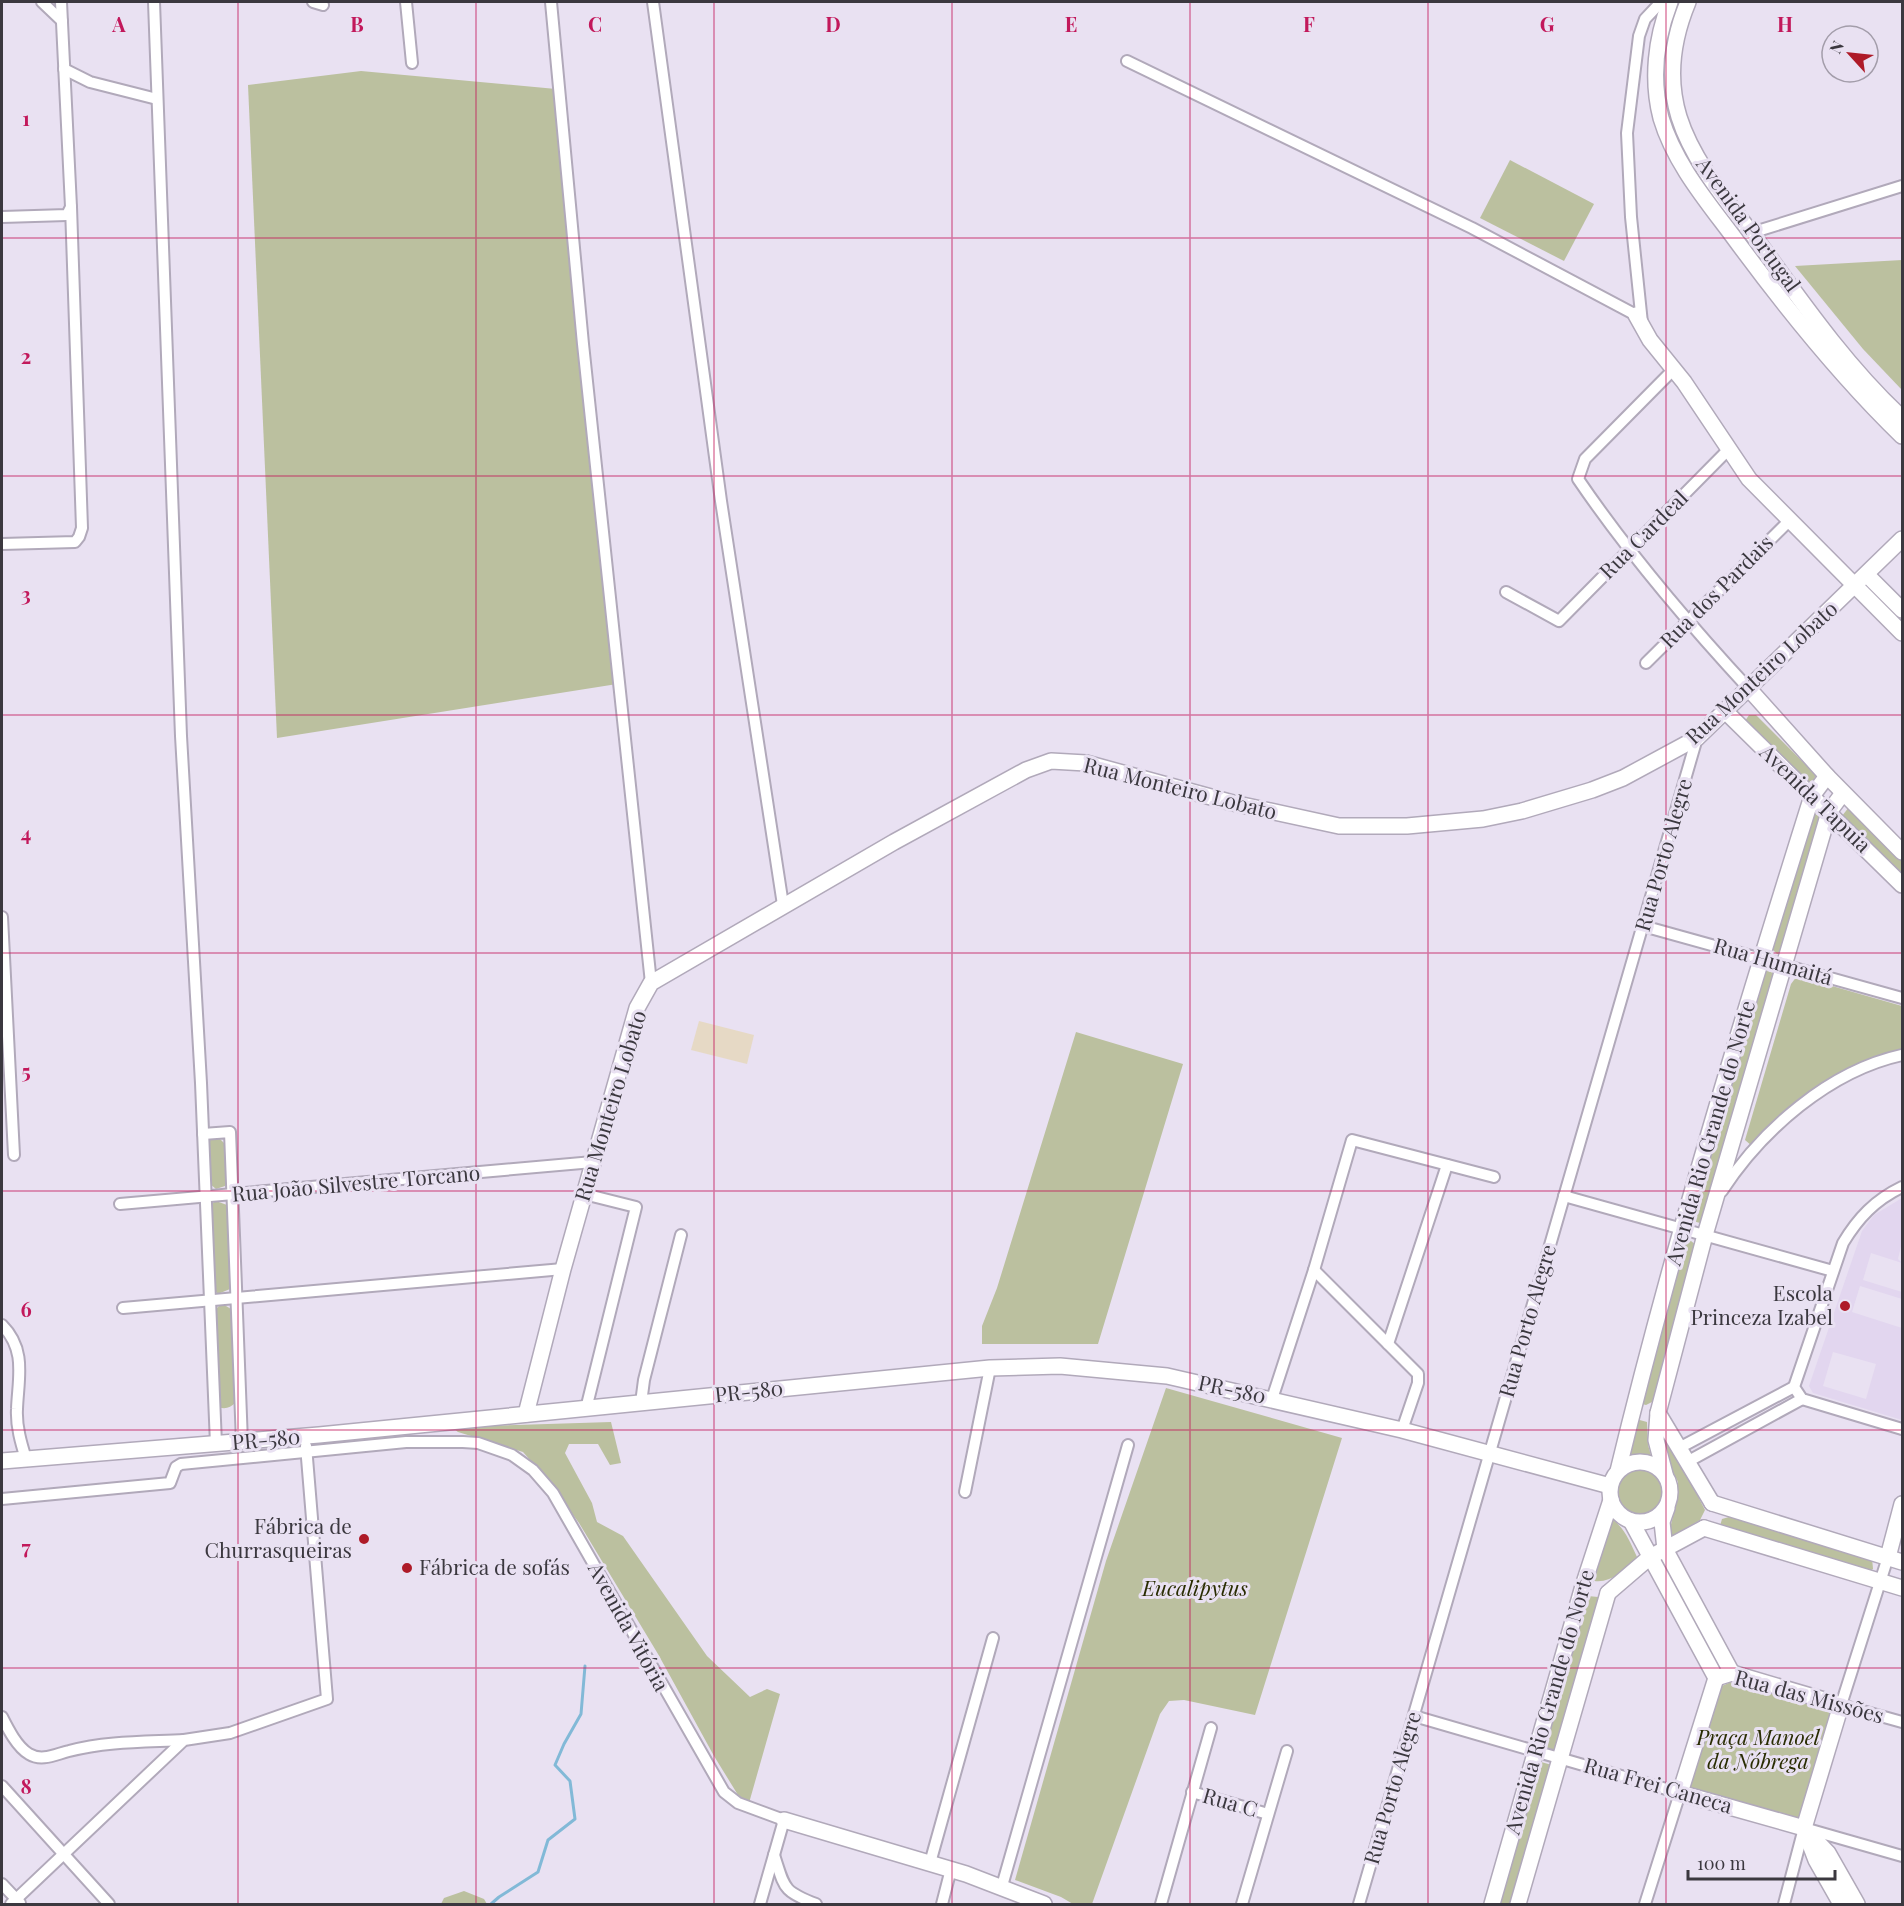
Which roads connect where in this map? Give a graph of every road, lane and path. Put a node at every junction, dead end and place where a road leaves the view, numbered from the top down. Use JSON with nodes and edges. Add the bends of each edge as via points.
{"nodes":[{"id":1,"x":42,"y":2,"type":"edge"},
{"id":2,"x":61,"y":2,"type":"edge"},
{"id":3,"x":154,"y":2,"type":"edge"},
{"id":4,"x":406,"y":2,"type":"edge"},
{"id":5,"x":550,"y":2,"type":"edge"},
{"id":6,"x":653,"y":2,"type":"edge"},
{"id":7,"x":1661,"y":2,"type":"edge"},
{"id":8,"x":1670,"y":2,"type":"edge"},
{"id":9,"x":1688,"y":2,"type":"edge"},
{"id":10,"x":62,"y":21,"type":"junction"},
{"id":11,"x":1127,"y":61,"type":"dead end"},
{"id":12,"x":412,"y":63,"type":"dead end"},
{"id":13,"x":64,"y":69,"type":"junction"},
{"id":14,"x":157,"y":99,"type":"junction"},
{"id":15,"x":1902,"y":186,"type":"edge"},
{"id":16,"x":71,"y":207,"type":"junction"},
{"id":17,"x":2,"y":217,"type":"edge"},
{"id":18,"x":1751,"y":232,"type":"junction"},
{"id":19,"x":1639,"y":319,"type":"junction"},
{"id":20,"x":1674,"y":369,"type":"junction"},
{"id":21,"x":1902,"y":418,"type":"edge"},
{"id":22,"x":1902,"y":436,"type":"edge"},
{"id":23,"x":1728,"y":450,"type":"junction"},
{"id":24,"x":1789,"y":521,"type":"junction"},
{"id":25,"x":1902,"y":539,"type":"edge"},
{"id":26,"x":2,"y":544,"type":"edge"},
{"id":27,"x":1629,"y":550,"type":"junction"},
{"id":28,"x":1862,"y":580,"type":"junction"},
{"id":29,"x":1506,"y":592,"type":"dead end"},
{"id":30,"x":1902,"y":610,"type":"edge"},
{"id":31,"x":1688,"y":622,"type":"junction"},
{"id":32,"x":1902,"y":633,"type":"edge"},
{"id":33,"x":1646,"y":663,"type":"dead end"},
{"id":34,"x":1750,"y":690,"type":"junction"},
{"id":35,"x":1726,"y":712,"type":"junction"},
{"id":36,"x":1697,"y":738,"type":"junction"},
{"id":37,"x":1827,"y":776,"type":"junction"},
{"id":38,"x":1843,"y":793,"type":"junction"},
{"id":39,"x":1812,"y":796,"type":"junction"},
{"id":40,"x":1829,"y":812,"type":"junction"},
{"id":41,"x":1902,"y":852,"type":"edge"},
{"id":42,"x":1902,"y":885,"type":"edge"},
{"id":43,"x":783,"y":905,"type":"junction"},
{"id":44,"x":2,"y":917,"type":"edge"},
{"id":45,"x":1643,"y":926,"type":"junction"},
{"id":46,"x":1761,"y":958,"type":"junction"},
{"id":47,"x":1785,"y":965,"type":"junction"},
{"id":48,"x":651,"y":983,"type":"junction"},
{"id":49,"x":1902,"y":998,"type":"edge"},
{"id":50,"x":1902,"y":1055,"type":"edge"},
{"id":51,"x":203,"y":1134,"type":"junction"},
{"id":52,"x":14,"y":1155,"type":"dead end"},
{"id":53,"x":593,"y":1162,"type":"junction"},
{"id":54,"x":1447,"y":1165,"type":"junction"},
{"id":55,"x":1494,"y":1177,"type":"dead end"},
{"id":56,"x":1902,"y":1187,"type":"edge"},
{"id":57,"x":584,"y":1194,"type":"junction"},
{"id":58,"x":232,"y":1195,"type":"junction"},
{"id":59,"x":1564,"y":1196,"type":"junction"},
{"id":60,"x":206,"y":1198,"type":"junction"},
{"id":61,"x":1715,"y":1202,"type":"junction"},
{"id":62,"x":120,"y":1204,"type":"dead end"},
{"id":63,"x":1683,"y":1229,"type":"junction"},
{"id":64,"x":681,"y":1235,"type":"dead end"},
{"id":65,"x":1705,"y":1235,"type":"junction"},
{"id":66,"x":563,"y":1269,"type":"junction"},
{"id":67,"x":1314,"y":1270,"type":"junction"},
{"id":68,"x":1833,"y":1271,"type":"junction"},
{"id":69,"x":235,"y":1299,"type":"junction"},
{"id":70,"x":210,"y":1300,"type":"junction"},
{"id":71,"x":123,"y":1308,"type":"dead end"},
{"id":72,"x":2,"y":1325,"type":"edge"},
{"id":73,"x":1388,"y":1344,"type":"junction"},
{"id":74,"x":990,"y":1368,"type":"junction"},
{"id":75,"x":1794,"y":1387,"type":"junction"},
{"id":76,"x":1272,"y":1399,"type":"junction"},
{"id":77,"x":1802,"y":1399,"type":"junction"},
{"id":78,"x":641,"y":1404,"type":"junction"},
{"id":79,"x":1633,"y":1408,"type":"junction"},
{"id":80,"x":586,"y":1409,"type":"junction"},
{"id":81,"x":1658,"y":1413,"type":"junction"},
{"id":82,"x":526,"y":1414,"type":"junction"},
{"id":83,"x":1902,"y":1429,"type":"edge"},
{"id":84,"x":1402,"y":1430,"type":"junction"},
{"id":85,"x":305,"y":1436,"type":"junction"},
{"id":86,"x":242,"y":1442,"type":"junction"},
{"id":87,"x":216,"y":1444,"type":"junction"},
{"id":88,"x":1128,"y":1445,"type":"dead end"},
{"id":89,"x":307,"y":1452,"type":"junction"},
{"id":90,"x":1489,"y":1455,"type":"junction"},
{"id":91,"x":1683,"y":1455,"type":"junction"},
{"id":92,"x":26,"y":1459,"type":"junction"},
{"id":93,"x":2,"y":1461,"type":"edge"},
{"id":94,"x":1618,"y":1472,"type":"junction"},
{"id":95,"x":1665,"y":1474,"type":"junction"},
{"id":96,"x":966,"y":1492,"type":"dead end"},
{"id":97,"x":1610,"y":1493,"type":"junction"},
{"id":98,"x":2,"y":1499,"type":"edge"},
{"id":99,"x":1712,"y":1503,"type":"junction"},
{"id":100,"x":1668,"y":1504,"type":"junction"},
{"id":101,"x":1902,"y":1504,"type":"edge"},
{"id":102,"x":1631,"y":1521,"type":"junction"},
{"id":103,"x":1704,"y":1528,"type":"junction"},
{"id":104,"x":1665,"y":1550,"type":"junction"},
{"id":105,"x":1650,"y":1557,"type":"junction"},
{"id":106,"x":1895,"y":1560,"type":"edge"},
{"id":107,"x":1880,"y":1582,"type":"junction"},
{"id":108,"x":1583,"y":1586,"type":"junction"},
{"id":109,"x":1902,"y":1588,"type":"edge"},
{"id":110,"x":1608,"y":1593,"type":"junction"},
{"id":111,"x":993,"y":1638,"type":"dead end"},
{"id":112,"x":1732,"y":1673,"type":"junction"},
{"id":113,"x":1716,"y":1678,"type":"junction"},
{"id":114,"x":1842,"y":1705,"type":"junction"},
{"id":115,"x":1414,"y":1716,"type":"junction"},
{"id":116,"x":2,"y":1717,"type":"edge"},
{"id":117,"x":1902,"y":1722,"type":"edge"},
{"id":118,"x":1211,"y":1728,"type":"dead end"},
{"id":119,"x":184,"y":1740,"type":"junction"},
{"id":120,"x":1287,"y":1751,"type":"dead end"},
{"id":121,"x":1535,"y":1751,"type":"junction"},
{"id":122,"x":1561,"y":1758,"type":"junction"},
{"id":123,"x":2,"y":1786,"type":"edge"},
{"id":124,"x":1192,"y":1792,"type":"junction"},
{"id":125,"x":1680,"y":1793,"type":"junction"},
{"id":126,"x":1268,"y":1814,"type":"junction"},
{"id":127,"x":784,"y":1820,"type":"junction"},
{"id":128,"x":1804,"y":1828,"type":"junction"},
{"id":129,"x":63,"y":1855,"type":"junction"},
{"id":130,"x":774,"y":1855,"type":"junction"},
{"id":131,"x":1902,"y":1857,"type":"edge"},
{"id":132,"x":930,"y":1863,"type":"junction"},
{"id":133,"x":951,"y":1869,"type":"junction"},
{"id":134,"x":2,"y":1884,"type":"edge"},
{"id":135,"x":1002,"y":1886,"type":"junction"},
{"id":136,"x":16,"y":1903,"type":"edge"},
{"id":137,"x":110,"y":1905,"type":"edge"},
{"id":138,"x":760,"y":1905,"type":"edge"},
{"id":139,"x":816,"y":1905,"type":"edge"},
{"id":140,"x":942,"y":1905,"type":"edge"},
{"id":141,"x":1044,"y":1905,"type":"edge"},
{"id":142,"x":1161,"y":1905,"type":"edge"},
{"id":143,"x":1242,"y":1905,"type":"edge"},
{"id":144,"x":1359,"y":1905,"type":"edge"},
{"id":145,"x":1491,"y":1905,"type":"edge"},
{"id":146,"x":1518,"y":1905,"type":"edge"},
{"id":147,"x":1645,"y":1905,"type":"edge"},
{"id":148,"x":1785,"y":1905,"type":"edge"},
{"id":149,"x":1841,"y":1905,"type":"edge"},
{"id":150,"x":1857,"y":1905,"type":"edge"}],
"edges":[{"from":1,"to":10,"type":"street"},
{"from":2,"to":10,"type":"street"},
{"from":3,"to":14,"type":"street"},
{"from":4,"to":12,"type":"street"},
{"from":5,"to":48,"type":"street","via":[[581,333]]},
{"from":6,"to":43,"type":"street","via":[[721,501]]},
{"from":7,"to":19,"type":"street","via":[[1645,20],[1639,36],[1627,134]]},
{"from":8,"to":22,"type":"main road","via":[[1657,51],[1657,92],[1666,131],[1679,159],[1697,189],[1822,351]]},
{"from":9,"to":18,"type":"main road","name":"Avenida Portugal","via":[[1672,70],[1679,117],[1708,172]]},
{"from":10,"to":13,"type":"street"},
{"from":11,"to":19,"type":"street","via":[[1472,228]]},
{"from":13,"to":14,"type":"street","via":[[90,82]]},
{"from":13,"to":16,"type":"street"},
{"from":14,"to":51,"type":"street","via":[[181,736]]},
{"from":15,"to":18,"type":"street"},
{"from":16,"to":17,"type":"street","via":[[67,215]]},
{"from":16,"to":26,"type":"street","via":[[82,528],[75,542]]},
{"from":18,"to":21,"type":"main road","name":"Avenida Portugal","via":[[1859,373]]},
{"from":19,"to":20,"type":"main road","via":[[1650,340]]},
{"from":20,"to":23,"type":"main road"},
{"from":20,"to":27,"type":"street","via":[[1585,459],[1579,470],[1578,479]]},
{"from":23,"to":24,"type":"main road"},
{"from":23,"to":27,"type":"street","name":"Rua Cardeal"},
{"from":24,"to":28,"type":"main road"},
{"from":24,"to":31,"type":"street","name":"Rua dos Pardais"},
{"from":25,"to":28,"type":"main road","name":"Rua Monteiro Lobato"},
{"from":27,"to":29,"type":"street","name":"Rua Cardeal","via":[[1559,621]]},
{"from":27,"to":31,"type":"street"},
{"from":28,"to":30,"type":"main road"},
{"from":28,"to":32,"type":"main road"},
{"from":28,"to":34,"type":"main road","name":"Rua Monteiro Lobato"},
{"from":31,"to":33,"type":"street","name":"Rua dos Pardais"},
{"from":31,"to":34,"type":"street"},
{"from":34,"to":35,"type":"main road","name":"Rua Monteiro Lobato"},
{"from":34,"to":37,"type":"main road","name":"Avenida Tapuia"},
{"from":35,"to":36,"type":"main road","name":"Rua Monteiro Lobato"},
{"from":35,"to":39,"type":"main road","name":"Avenida Tapuia"},
{"from":36,"to":43,"type":"main road","name":"Rua Monteiro Lobato","via":[[1623,778],[1570,798],[1483,819],[1407,826],[1339,826],[1233,803],[1086,763],[1051,761],[1026,770]]},
{"from":36,"to":45,"type":"street","name":"Rua Porto Alegre"},
{"from":37,"to":38,"type":"main road","name":"Avenida Tapuia"},
{"from":37,"to":39,"type":"main road","name":"Avenida Rio Grande do Norte"},
{"from":38,"to":40,"type":"main road"},
{"from":38,"to":41,"type":"main road","name":"Avenida Tapuia"},
{"from":39,"to":40,"type":"main road","name":"Avenida Tapuia"},
{"from":39,"to":46,"type":"main road","name":"Avenida Rio Grande do Norte"},
{"from":40,"to":42,"type":"main road","name":"Avenida Tapuia"},
{"from":40,"to":47,"type":"main road","name":"Avenida Rio Grande do Norte"},
{"from":43,"to":48,"type":"main road","name":"Rua Monteiro Lobato"},
{"from":44,"to":52,"type":"street"},
{"from":45,"to":46,"type":"street","name":"Rua Humaitá"},
{"from":45,"to":59,"type":"street","name":"Rua Porto Alegre"},
{"from":46,"to":47,"type":"street","name":"Rua Humaitá"},
{"from":46,"to":63,"type":"main road","name":"Avenida Rio Grande do Norte"},
{"from":47,"to":49,"type":"street","name":"Rua Humaitá"},
{"from":47,"to":61,"type":"main road","name":"Avenida Rio Grande do Norte"},
{"from":48,"to":53,"type":"main road","name":"Rua Monteiro Lobato","via":[[637,1008]]},
{"from":50,"to":61,"type":"street","via":[[1847,1075],[1791,1114],[1751,1152]]},
{"from":51,"to":58,"type":"street","via":[[230,1132]]},
{"from":51,"to":60,"type":"street"},
{"from":53,"to":57,"type":"main road","name":"Rua Monteiro Lobato"},
{"from":53,"to":58,"type":"street","name":"Rua João Silvestre Torcano"},
{"from":54,"to":55,"type":"street"},
{"from":54,"to":67,"type":"street","via":[[1352,1140]]},
{"from":54,"to":73,"type":"street"},
{"from":56,"to":68,"type":"street","via":[[1881,1198],[1855,1223]]},
{"from":57,"to":66,"type":"main road","name":"Rua Monteiro Lobato"},
{"from":57,"to":80,"type":"street","via":[[636,1207]]},
{"from":58,"to":60,"type":"street","name":"Rua João Silvestre Torcano"},
{"from":58,"to":69,"type":"street"},
{"from":59,"to":63,"type":"street"},
{"from":59,"to":90,"type":"street","name":"Rua Porto Alegre"},
{"from":60,"to":62,"type":"street","name":"Rua João Silvestre Torcano"},
{"from":60,"to":70,"type":"street"},
{"from":61,"to":65,"type":"main road","name":"Avenida Rio Grande do Norte"},
{"from":63,"to":65,"type":"street"},
{"from":63,"to":79,"type":"main road","name":"Avenida Rio Grande do Norte"},
{"from":64,"to":78,"type":"street"},
{"from":65,"to":68,"type":"street"},
{"from":65,"to":81,"type":"main road","name":"Avenida Rio Grande do Norte"},
{"from":66,"to":69,"type":"street"},
{"from":66,"to":82,"type":"main road","name":"Rua Monteiro Lobato"},
{"from":67,"to":73,"type":"street"},
{"from":67,"to":76,"type":"street"},
{"from":68,"to":75,"type":"street"},
{"from":69,"to":70,"type":"street"},
{"from":69,"to":86,"type":"street"},
{"from":70,"to":71,"type":"street"},
{"from":70,"to":87,"type":"street"},
{"from":72,"to":92,"type":"street","via":[[20,1360],[17,1426]]},
{"from":73,"to":84,"type":"street","via":[[1418,1374]]},
{"from":74,"to":76,"type":"main road","name":"PR-580","number":"PR-580","via":[[1115,1369]]},
{"from":74,"to":78,"type":"main road","name":"PR-580","number":"PR-580"},
{"from":74,"to":96,"type":"street"},
{"from":75,"to":77,"type":"street"},
{"from":75,"to":91,"type":"street"},
{"from":76,"to":84,"type":"main road","name":"PR-580","number":"PR-580"},
{"from":77,"to":83,"type":"street"},
{"from":77,"to":91,"type":"street"},
{"from":78,"to":80,"type":"main road","name":"PR-580","number":"PR-580"},
{"from":79,"to":81,"type":"main road"},
{"from":79,"to":94,"type":"main road","name":"Avenida Rio Grande do Norte"},
{"from":80,"to":82,"type":"main road","name":"PR-580","number":"PR-580"},
{"from":81,"to":91,"type":"main road"},
{"from":81,"to":95,"type":"main road","name":"Avenida Rio Grande do Norte","via":[[1656,1440]]},
{"from":82,"to":85,"type":"main road","name":"PR-580","number":"PR-580"},
{"from":84,"to":90,"type":"main road","name":"PR-580","number":"PR-580"},
{"from":85,"to":86,"type":"main road","name":"PR-580","number":"PR-580"},
{"from":85,"to":89,"type":"street"},
{"from":86,"to":87,"type":"main road","name":"PR-580","number":"PR-580"},
{"from":87,"to":92,"type":"main road","name":"PR-580","number":"PR-580"},
{"from":88,"to":135,"type":"street"},
{"from":89,"to":98,"type":"street","name":"Avenida Vitória","via":[[181,1464],[170,1484]]},
{"from":89,"to":119,"type":"street","via":[[327,1699],[230,1733]]},
{"from":89,"to":127,"type":"street","name":"Avenida Vitória","via":[[445,1441],[478,1443],[521,1460],[558,1502],[724,1792],[738,1803]]},
{"from":90,"to":97,"type":"main road","name":"PR-580"},
{"from":90,"to":115,"type":"street","name":"Rua Porto Alegre"},
{"from":91,"to":99,"type":"main road"},
{"from":92,"to":93,"type":"main road","name":"PR-580","number":"PR-580"},
{"from":94,"to":95,"type":"main road","via":[[1642,1461]]},
{"from":94,"to":97,"type":"main road"},
{"from":95,"to":100,"type":"main road","via":[[1670,1489]]},
{"from":97,"to":102,"type":"main road","via":[[1622,1516]]},
{"from":97,"to":108,"type":"main road","name":"Avenida Rio Grande do Norte"},
{"from":99,"to":103,"type":"main road"},
{"from":99,"to":106,"type":"main road"},
{"from":100,"to":102,"type":"main road","via":[[1656,1518]]},
{"from":100,"to":104,"type":"main road","via":[[1662,1522]]},
{"from":101,"to":106,"type":"main road"},
{"from":102,"to":105,"type":"main road"},
{"from":103,"to":104,"type":"main road"},
{"from":103,"to":107,"type":"main road"},
{"from":104,"to":105,"type":"main road"},
{"from":104,"to":112,"type":"main road"},
{"from":105,"to":110,"type":"main road"},
{"from":105,"to":113,"type":"main road"},
{"from":106,"to":107,"type":"street"},
{"from":107,"to":109,"type":"main road"},
{"from":107,"to":114,"type":"street"},
{"from":108,"to":110,"type":"main road"},
{"from":108,"to":121,"type":"main road","name":"Avenida Rio Grande do Norte"},
{"from":110,"to":122,"type":"main road","name":"Avenida Rio Grande do Norte"},
{"from":111,"to":132,"type":"street"},
{"from":112,"to":113,"type":"main road","name":"Rua das Missões"},
{"from":112,"to":114,"type":"main road","name":"Rua das Missões"},
{"from":113,"to":125,"type":"main road"},
{"from":114,"to":117,"type":"street","name":"Rua das Missões"},
{"from":114,"to":128,"type":"main road"},
{"from":115,"to":121,"type":"street","name":"Rua Frei Caneca"},
{"from":115,"to":144,"type":"street","name":"Rua Porto Alegre"},
{"from":116,"to":119,"type":"street","via":[[28,1754],[46,1758],[114,1743]]},
{"from":118,"to":124,"type":"street"},
{"from":119,"to":129,"type":"street"},
{"from":120,"to":126,"type":"street"},
{"from":121,"to":122,"type":"street","name":"Rua Frei Caneca"},
{"from":121,"to":145,"type":"main road","name":"Avenida Rio Grande do Norte"},
{"from":122,"to":125,"type":"street","name":"Rua Frei Caneca"},
{"from":122,"to":146,"type":"main road","name":"Avenida Rio Grande do Norte"},
{"from":123,"to":129,"type":"street"},
{"from":124,"to":126,"type":"street","name":"Rua C"},
{"from":124,"to":142,"type":"street"},
{"from":125,"to":128,"type":"main road","name":"Rua Frei Caneca"},
{"from":125,"to":147,"type":"street"},
{"from":126,"to":143,"type":"street"},
{"from":127,"to":130,"type":"street"},
{"from":127,"to":132,"type":"main road","name":"Avenida Vitória"},
{"from":128,"to":131,"type":"street","name":"Rua Frei Caneca"},
{"from":128,"to":148,"type":"street"},
{"from":128,"to":149,"type":"main road","via":[[1816,1860]]},
{"from":128,"to":150,"type":"main road","via":[[1828,1853]]},
{"from":129,"to":136,"type":"street"},
{"from":129,"to":137,"type":"street"},
{"from":130,"to":138,"type":"street"},
{"from":130,"to":139,"type":"street","via":[[783,1884],[791,1894]]},
{"from":132,"to":133,"type":"main road","name":"Avenida Vitória"},
{"from":133,"to":135,"type":"main road","name":"Avenida Vitória"},
{"from":133,"to":140,"type":"street"},
{"from":134,"to":136,"type":"street"},
{"from":135,"to":141,"type":"main road","name":"Avenida Vitória"}]}
